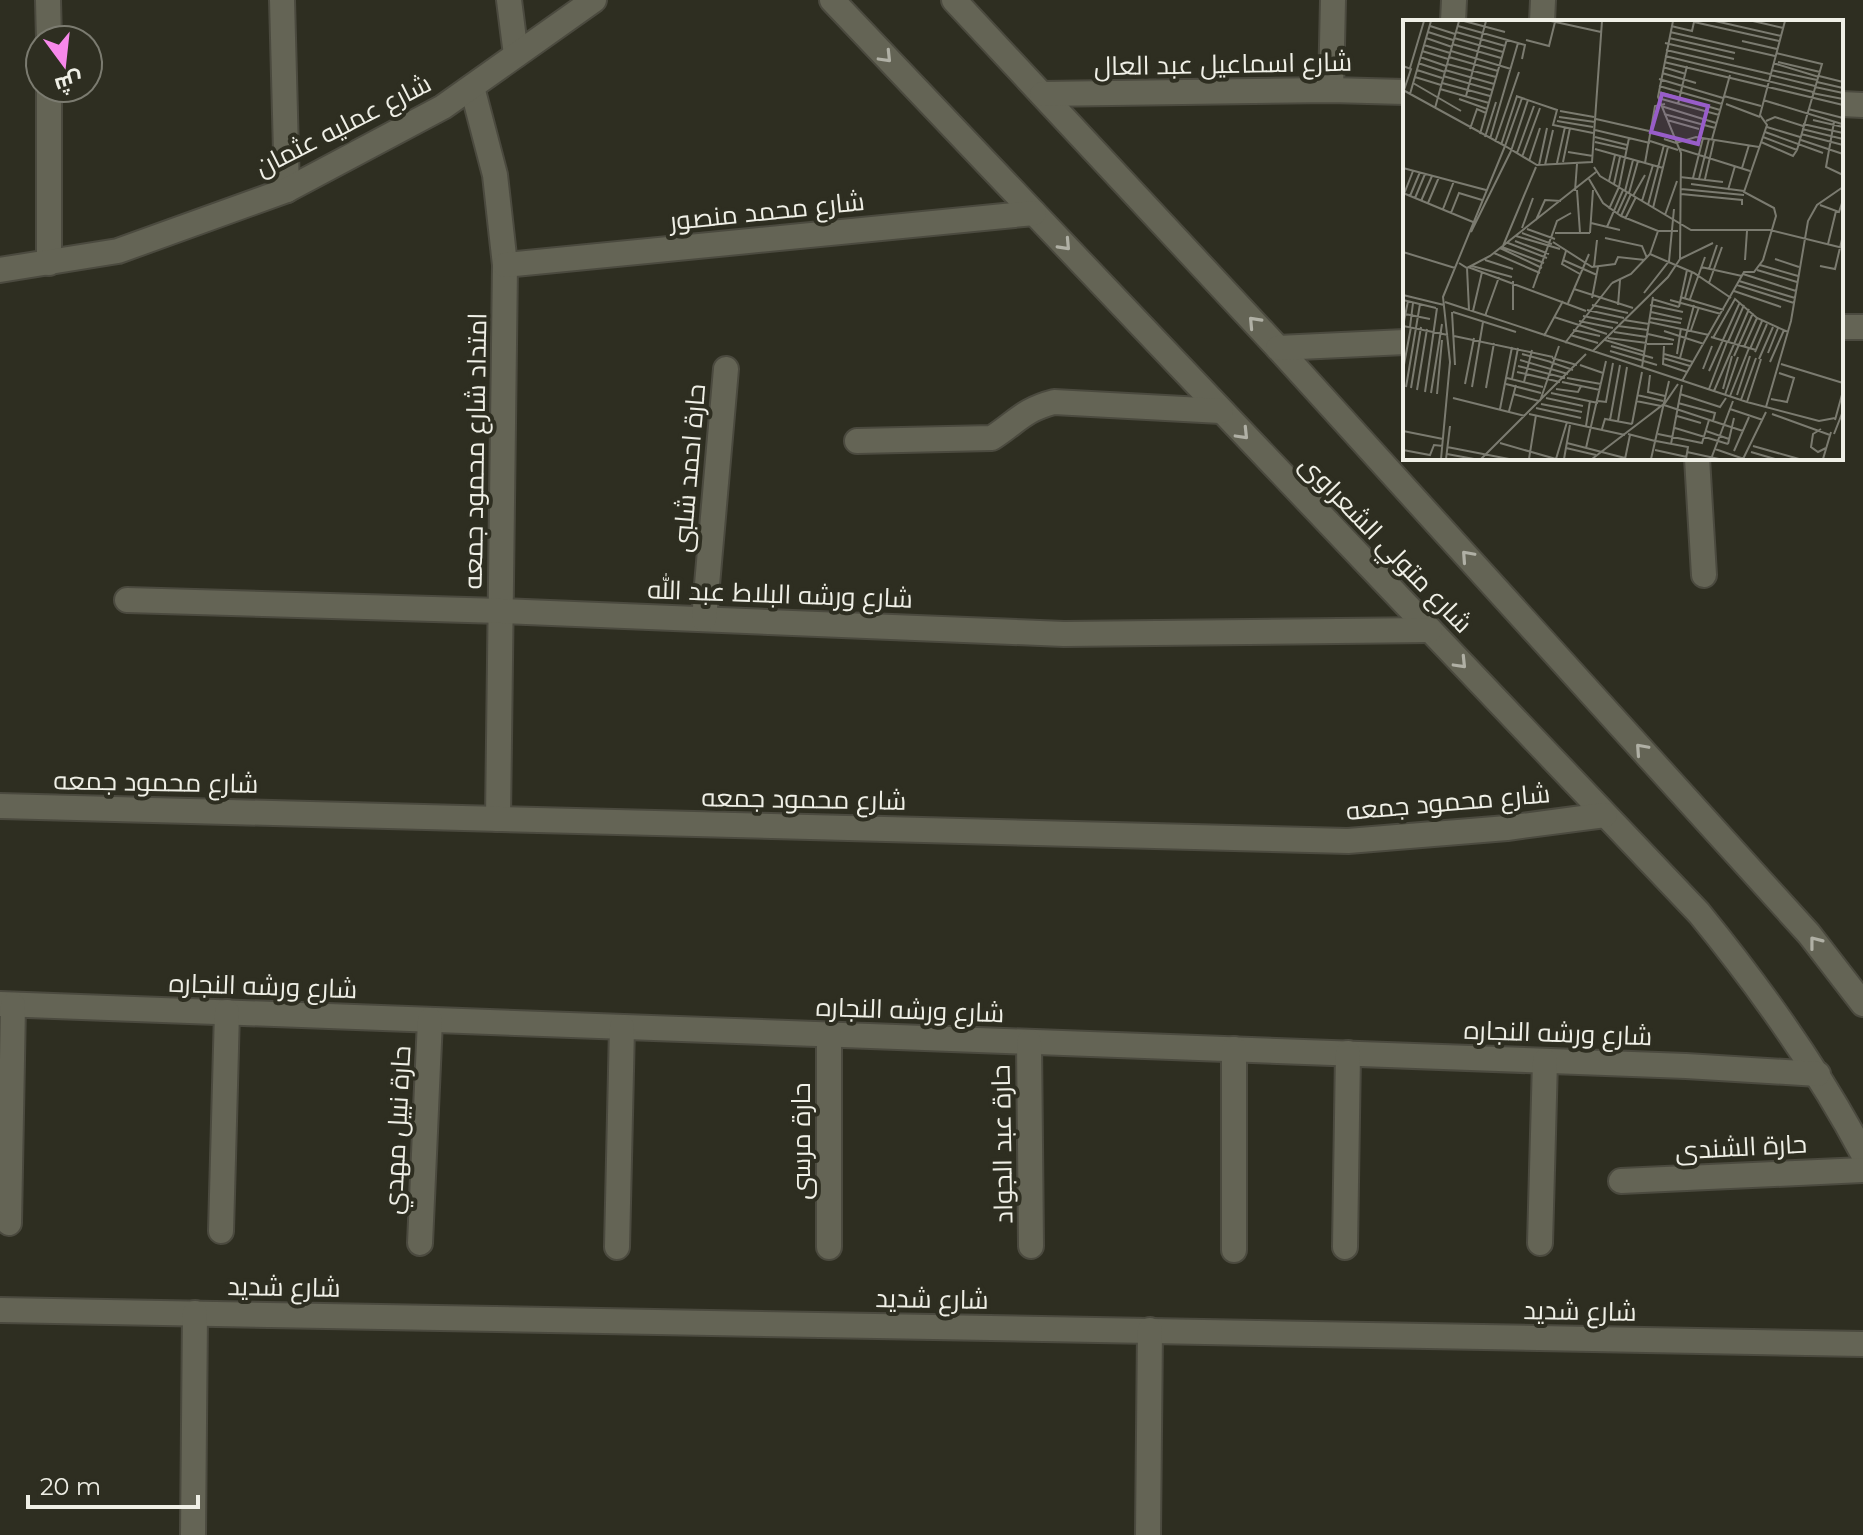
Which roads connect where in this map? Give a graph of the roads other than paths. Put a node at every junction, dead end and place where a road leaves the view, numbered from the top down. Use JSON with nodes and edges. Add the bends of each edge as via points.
{"nodes":[{"id":1,"x":48,"y":0,"type":"edge"},
{"id":2,"x":282,"y":0,"type":"edge"},
{"id":3,"x":509,"y":0,"type":"edge"},
{"id":4,"x":594,"y":0,"type":"edge"},
{"id":5,"x":832,"y":0,"type":"edge"},
{"id":6,"x":954,"y":0,"type":"edge"},
{"id":7,"x":1333,"y":0,"type":"edge"},
{"id":8,"x":1454,"y":0,"type":"edge"},
{"id":9,"x":1543,"y":0,"type":"edge"},
{"id":10,"x":1453,"y":20,"type":"edge"},
{"id":11,"x":1542,"y":20,"type":"edge"},
{"id":12,"x":49,"y":24,"type":"edge"},
{"id":13,"x":516,"y":55,"type":"junction"},
{"id":14,"x":472,"y":87,"type":"junction"},
{"id":15,"x":1331,"y":90,"type":"junction"},
{"id":16,"x":1403,"y":92,"type":"edge"},
{"id":17,"x":1042,"y":94,"type":"junction"},
{"id":18,"x":49,"y":104,"type":"edge"},
{"id":19,"x":1843,"y":104,"type":"edge"},
{"id":20,"x":1863,"y":105,"type":"edge"},
{"id":21,"x":287,"y":190,"type":"junction"},
{"id":22,"x":1034,"y":213,"type":"junction"},
{"id":23,"x":49,"y":263,"type":"junction"},
{"id":24,"x":505,"y":265,"type":"junction"},
{"id":25,"x":0,"y":270,"type":"edge"},
{"id":26,"x":1403,"y":342,"type":"edge"},
{"id":27,"x":1278,"y":348,"type":"junction"},
{"id":28,"x":726,"y":369,"type":"dead end"},
{"id":29,"x":1221,"y":411,"type":"junction"},
{"id":30,"x":857,"y":441,"type":"dead end"},
{"id":31,"x":1697,"y":460,"type":"edge"},
{"id":32,"x":1704,"y":575,"type":"dead end"},
{"id":33,"x":127,"y":600,"type":"dead end"},
{"id":34,"x":501,"y":611,"type":"junction"},
{"id":35,"x":704,"y":619,"type":"junction"},
{"id":36,"x":1430,"y":630,"type":"junction"},
{"id":37,"x":0,"y":806,"type":"edge"},
{"id":38,"x":1605,"y":815,"type":"junction"},
{"id":39,"x":498,"y":819,"type":"junction"},
{"id":40,"x":1863,"y":1004,"type":"edge"},
{"id":41,"x":6,"y":1005,"type":"edge"},
{"id":42,"x":227,"y":1012,"type":"junction"},
{"id":43,"x":430,"y":1020,"type":"junction"},
{"id":44,"x":622,"y":1027,"type":"junction"},
{"id":45,"x":829,"y":1035,"type":"junction"},
{"id":46,"x":1029,"y":1042,"type":"junction"},
{"id":47,"x":1234,"y":1049,"type":"junction"},
{"id":48,"x":1348,"y":1053,"type":"junction"},
{"id":49,"x":1545,"y":1061,"type":"junction"},
{"id":50,"x":1818,"y":1074,"type":"junction"},
{"id":51,"x":1863,"y":1154,"type":"edge"},
{"id":52,"x":1863,"y":1170,"type":"edge"},
{"id":53,"x":1621,"y":1181,"type":"dead end"},
{"id":54,"x":9,"y":1223,"type":"dead end"},
{"id":55,"x":221,"y":1231,"type":"dead end"},
{"id":56,"x":420,"y":1243,"type":"dead end"},
{"id":57,"x":1540,"y":1243,"type":"dead end"},
{"id":58,"x":1031,"y":1246,"type":"dead end"},
{"id":59,"x":617,"y":1247,"type":"dead end"},
{"id":60,"x":829,"y":1247,"type":"dead end"},
{"id":61,"x":1345,"y":1247,"type":"dead end"},
{"id":62,"x":1234,"y":1250,"type":"dead end"},
{"id":63,"x":0,"y":1310,"type":"edge"},
{"id":64,"x":195,"y":1313,"type":"junction"},
{"id":65,"x":1150,"y":1330,"type":"junction"},
{"id":66,"x":1863,"y":1344,"type":"edge"},
{"id":67,"x":193,"y":1535,"type":"edge"},
{"id":68,"x":1148,"y":1535,"type":"edge"}],
"edges":[{"from":1,"to":12,"type":"street"},
{"from":2,"to":21,"type":"street"},
{"from":3,"to":13,"type":"street"},
{"from":4,"to":13,"type":"street","name":"شارع عمليه عثمان"},
{"from":5,"to":22,"type":"street","name":"شارع متولي الشعراوى","one_way":true},
{"from":6,"to":17,"type":"street","name":"شارع متولي الشعراوى"},
{"from":7,"to":15,"type":"street"},
{"from":8,"to":10,"type":"street"},
{"from":9,"to":11,"type":"street"},
{"from":13,"to":14,"type":"street","name":"شارع عمليه عثمان"},
{"from":14,"to":21,"type":"street","name":"شارع عمليه عثمان"},
{"from":14,"to":24,"type":"street","name":"امتداد شارع محمود جمعه","via":[[495,175]]},
{"from":15,"to":16,"type":"street","name":"شارع اسماعيل عبد العال"},
{"from":15,"to":17,"type":"street","name":"شارع اسماعيل عبد العال"},
{"from":27,"to":17,"type":"street","name":"شارع متولي الشعراوى","one_way":true},
{"from":18,"to":23,"type":"street"},
{"from":19,"to":20,"type":"street"},
{"from":21,"to":23,"type":"street","name":"شارع عمليه عثمان","via":[[118,251]]},
{"from":22,"to":24,"type":"street","name":"شارع محمد منصور"},
{"from":22,"to":29,"type":"street","name":"شارع متولي الشعراوى","one_way":true},
{"from":23,"to":25,"type":"street","name":"شارع عمليه عثمان"},
{"from":24,"to":34,"type":"street","name":"امتداد شارع محمود جمعه"},
{"from":26,"to":27,"type":"street"},
{"from":40,"to":27,"type":"street","name":"شارع متولي الشعراوى","one_way":true,"via":[[1809,934]]},
{"from":28,"to":35,"type":"street","name":"حارة احمد شلبى"},
{"from":29,"to":30,"type":"street","via":[[1054,402],[1020,415],[992,438]]},
{"from":29,"to":36,"type":"street","name":"شارع متولي الشعراوى","one_way":true},
{"from":31,"to":32,"type":"street"},
{"from":33,"to":34,"type":"street","name":"شارع ورشه البلاط عبد الله"},
{"from":34,"to":35,"type":"street","name":"شارع ورشه البلاط عبد الله"},
{"from":34,"to":39,"type":"street","name":"امتداد شارع محمود جمعه"},
{"from":35,"to":36,"type":"street","name":"شارع ورشه البلاط عبد الله","via":[[1064,634]]},
{"from":36,"to":38,"type":"street","name":"شارع متولي الشعراوى","one_way":true},
{"from":37,"to":39,"type":"street","name":"شارع محمود جمعه"},
{"from":38,"to":39,"type":"street","name":"شارع محمود جمعه","via":[[1348,841]]},
{"from":38,"to":50,"type":"street","name":"شارع متولي الشعراوى","via":[[1699,913]]},
{"from":41,"to":42,"type":"street","name":"شارع ورشه النجاره"},
{"from":41,"to":54,"type":"street"},
{"from":42,"to":43,"type":"street","name":"شارع ورشه النجاره"},
{"from":42,"to":55,"type":"street"},
{"from":43,"to":44,"type":"street","name":"شارع ورشه النجاره"},
{"from":43,"to":56,"type":"street","name":"حارة نبيل مهدي"},
{"from":44,"to":45,"type":"street","name":"شارع ورشه النجاره"},
{"from":44,"to":59,"type":"street"},
{"from":45,"to":46,"type":"street","name":"شارع ورشه النجاره"},
{"from":45,"to":60,"type":"street","name":"حارة مرسى"},
{"from":46,"to":47,"type":"street","name":"شارع ورشه النجاره"},
{"from":46,"to":58,"type":"street","name":"حارة عبد الجواد"},
{"from":47,"to":48,"type":"street","name":"شارع ورشه النجاره"},
{"from":47,"to":62,"type":"street"},
{"from":48,"to":49,"type":"street","name":"شارع ورشه النجاره"},
{"from":48,"to":61,"type":"street"},
{"from":49,"to":50,"type":"street","name":"شارع ورشه النجاره"},
{"from":49,"to":57,"type":"street"},
{"from":50,"to":51,"type":"street","name":"شارع متولي الشعراوى"},
{"from":52,"to":53,"type":"street","name":"حارة الشندى"},
{"from":63,"to":64,"type":"street","name":"شارع شديد"},
{"from":64,"to":65,"type":"street","name":"شارع شديد"},
{"from":64,"to":67,"type":"street"},
{"from":65,"to":66,"type":"street","name":"شارع شديد"},
{"from":65,"to":68,"type":"street"}]}
